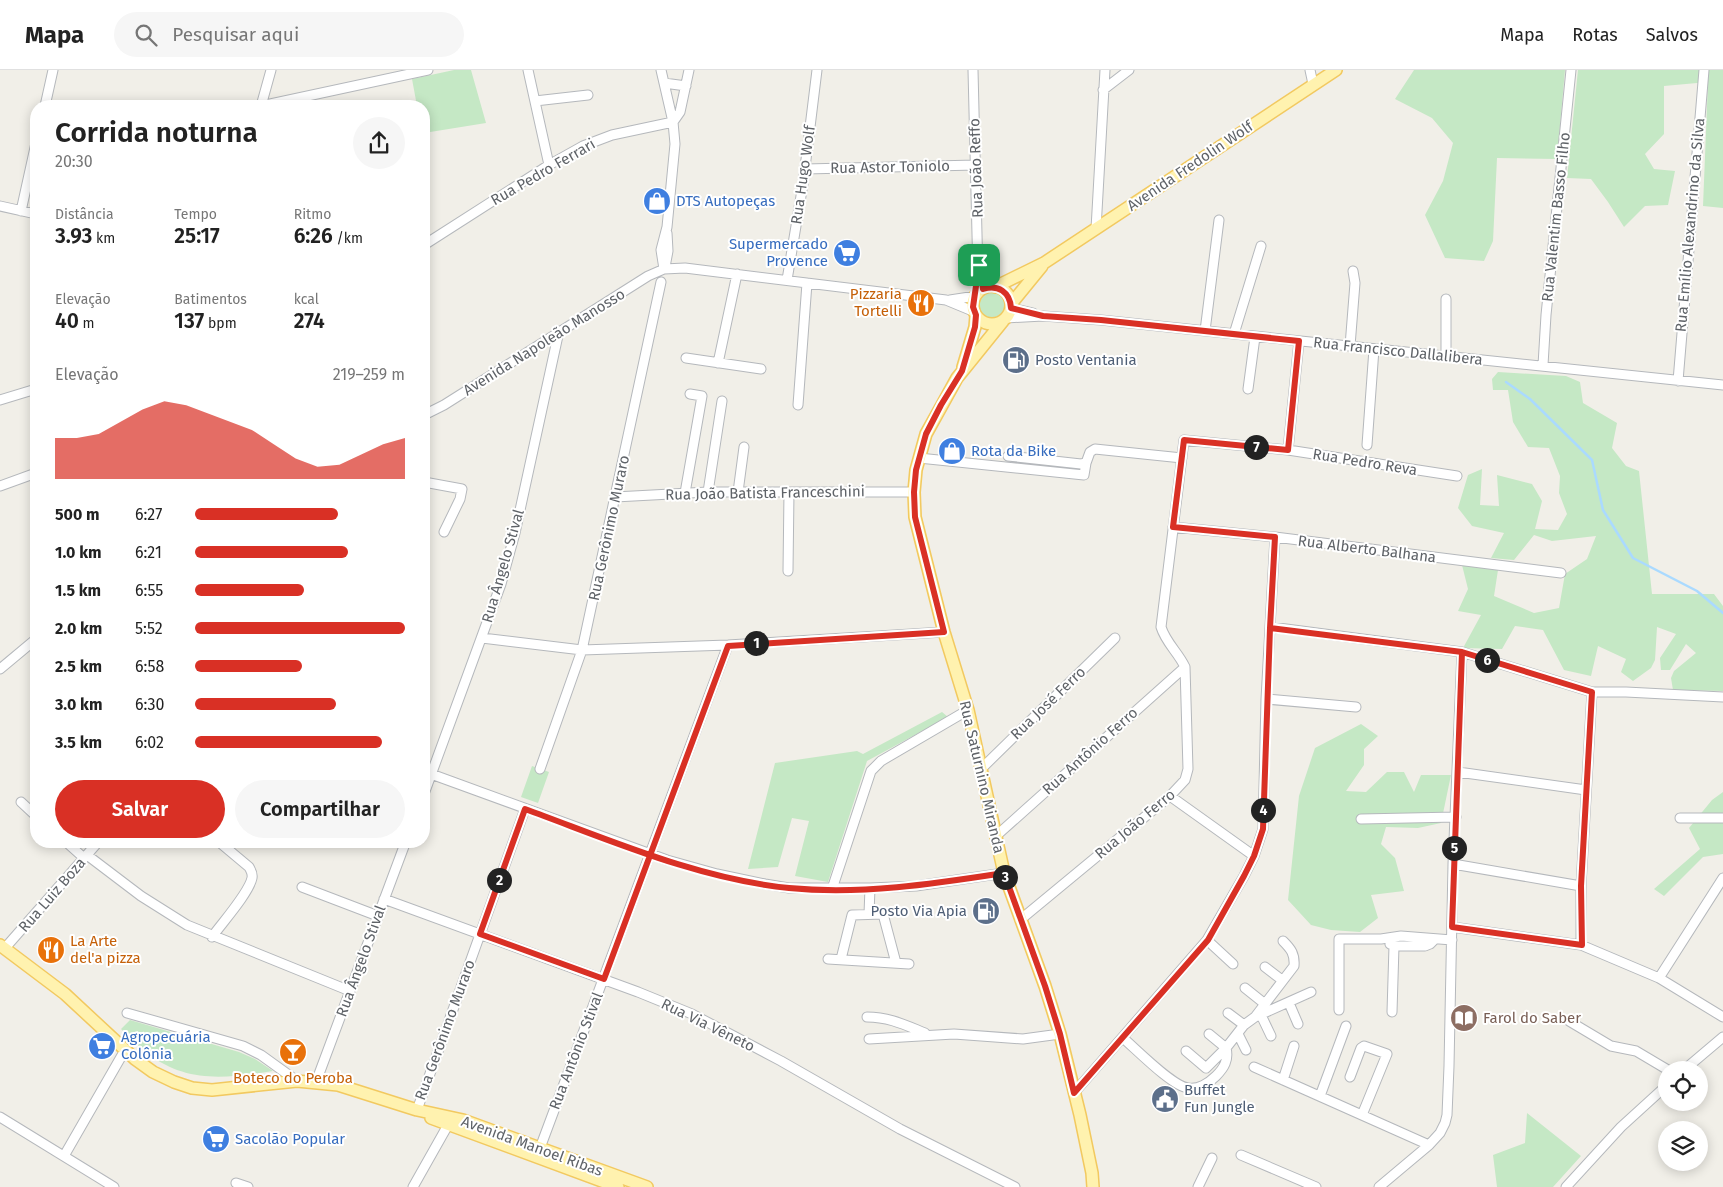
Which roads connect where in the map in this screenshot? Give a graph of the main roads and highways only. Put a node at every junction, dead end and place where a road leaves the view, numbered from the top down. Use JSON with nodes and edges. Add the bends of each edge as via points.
{"nodes":[{"id":1,"x":1336,"y":70,"type":"edge"},
{"id":2,"x":1044,"y":263,"type":"junction"},
{"id":3,"x":995,"y":287,"type":"junction"},
{"id":4,"x":1008,"y":313,"type":"junction"},
{"id":5,"x":976,"y":314,"type":"junction"},
{"id":6,"x":962,"y":371,"type":"junction"},
{"id":7,"x":3,"y":946,"type":"edge"},
{"id":8,"x":417,"y":1110,"type":"junction"},
{"id":9,"x":618,"y":1187,"type":"edge"},
{"id":10,"x":647,"y":1187,"type":"edge"},
{"id":11,"x":1093,"y":1187,"type":"edge"}],
"edges":[{"from":1,"to":2,"type":"main road","name":"Avenida Fredolin Wolf"},
{"from":2,"to":3,"type":"main road","name":"Avenida Fredolin Wolf"},
{"from":2,"to":4,"type":"main road","name":"Avenida Fredolin Wolf"},
{"from":3,"to":4,"type":"main road","via":[[1006,293]]},
{"from":3,"to":5,"type":"main road","via":[[980,292],[973,307]]},
{"from":4,"to":5,"type":"main road","via":[[992,324]]},
{"from":4,"to":6,"type":"main road","name":"Rua Saturnino Miranda"},
{"from":5,"to":6,"type":"main road","name":"Rua Saturnino Miranda"},
{"from":6,"to":11,"type":"main road","name":"Rua Saturnino Miranda","via":[[926,434],[914,492],[915,517],[968,710],[1004,873],[1060,1034]]},
{"from":7,"to":8,"type":"main road","name":"Avenida Manoel Ribas","via":[[65,994],[125,1050],[153,1072],[174,1082],[192,1088],[224,1090],[297,1081],[316,1082],[351,1088]]},
{"from":8,"to":9,"type":"main road","name":"Avenida Manoel Ribas","via":[[448,1125]]},
{"from":8,"to":10,"type":"main road","name":"Avenida Manoel Ribas","via":[[463,1120]]}]}
